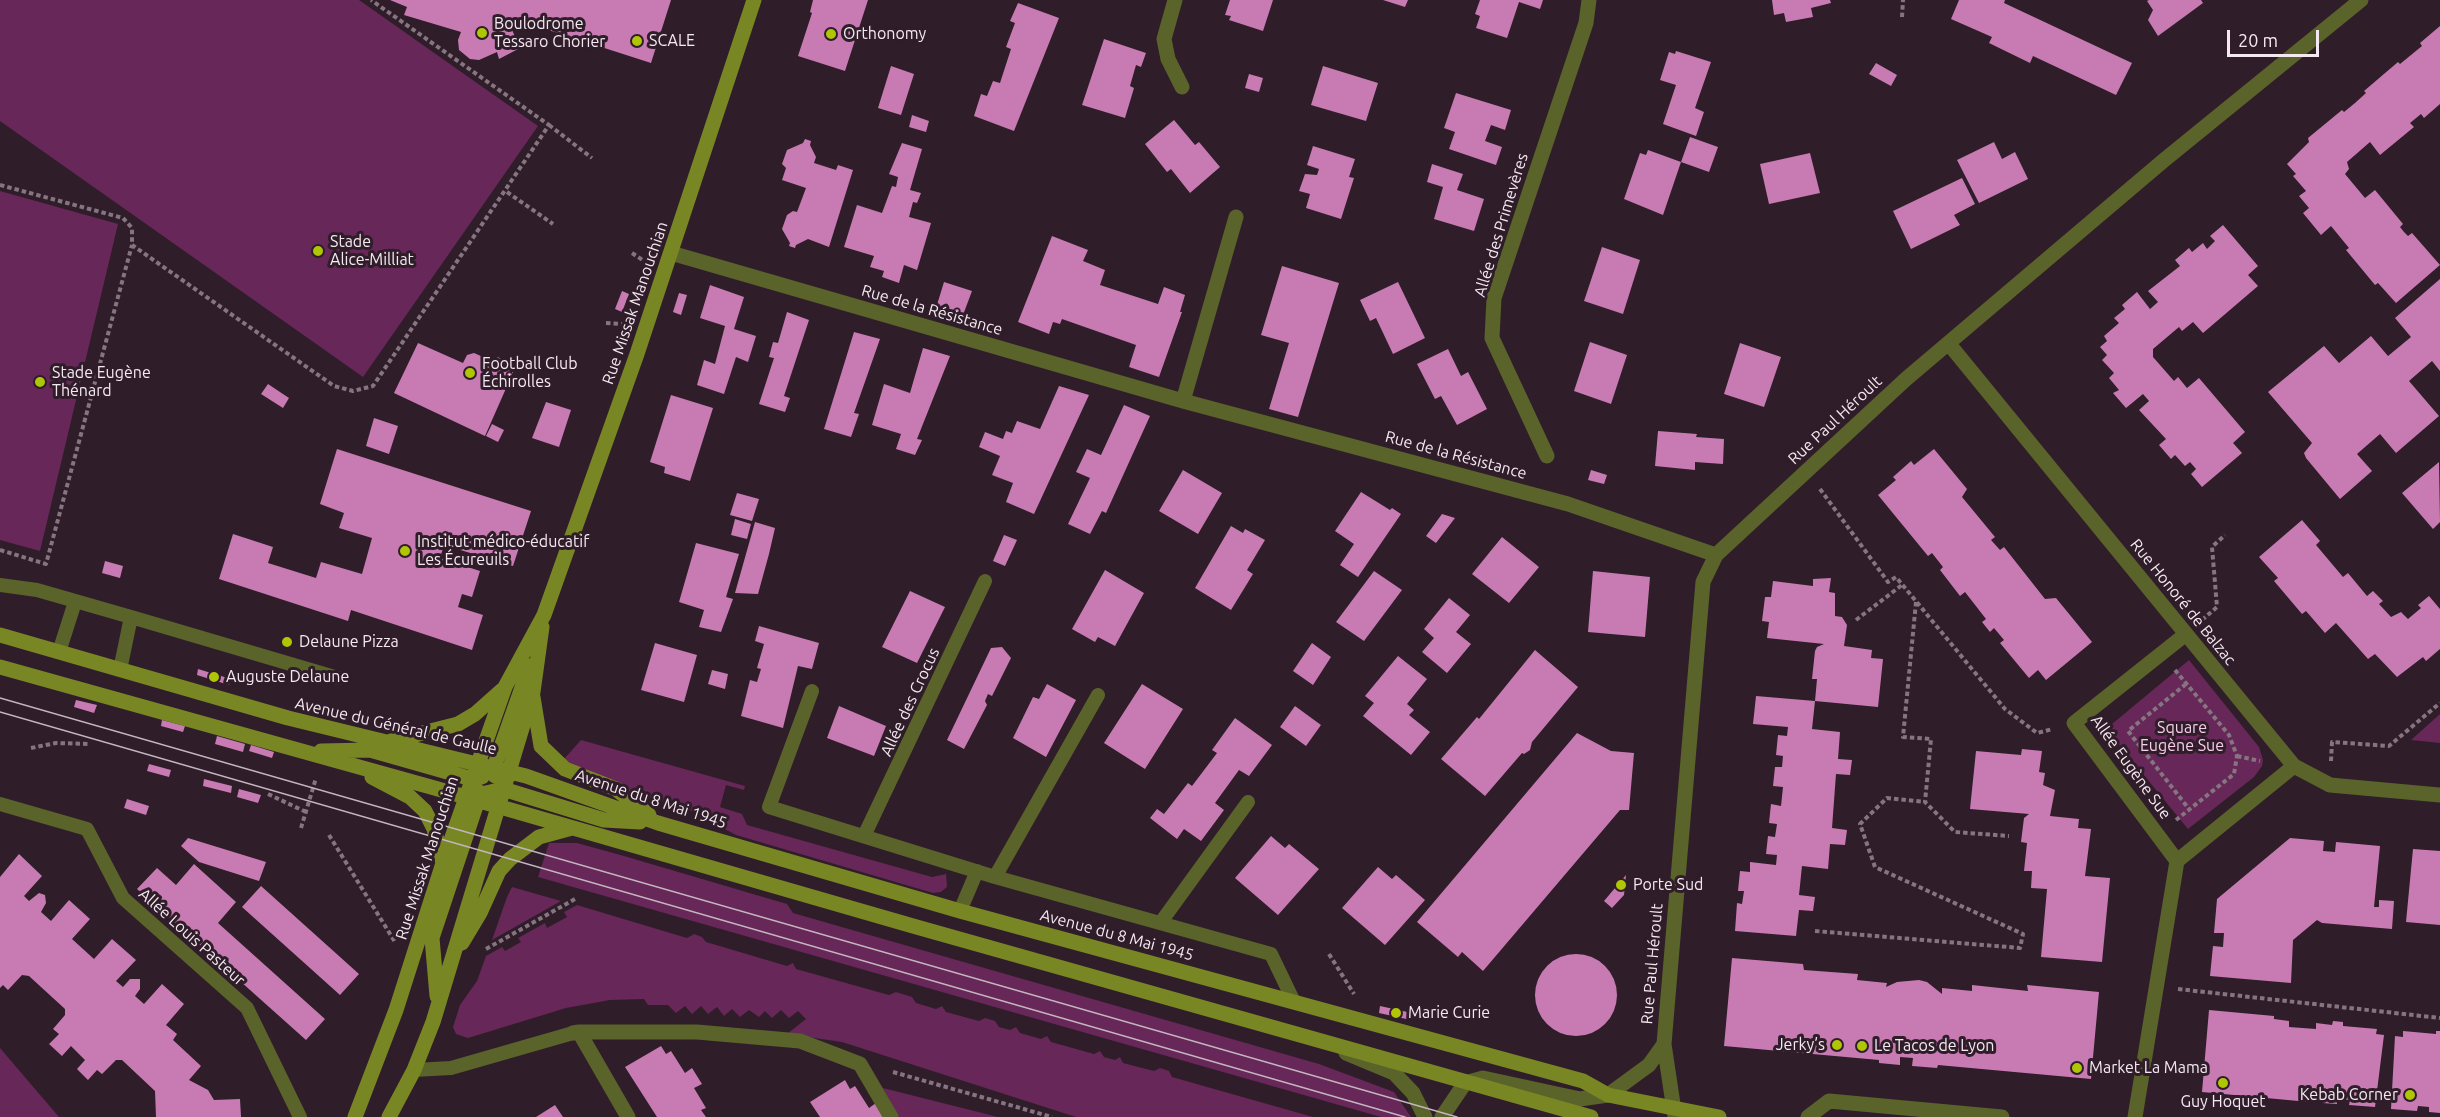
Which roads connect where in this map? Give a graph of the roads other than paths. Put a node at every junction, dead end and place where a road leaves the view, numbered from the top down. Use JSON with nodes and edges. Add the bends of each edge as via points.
{"nodes":[{"id":1,"x":754,"y":0,"type":"edge"},
{"id":2,"x":1175,"y":0,"type":"edge"},
{"id":3,"x":1589,"y":0,"type":"edge"},
{"id":4,"x":2361,"y":0,"type":"edge"},
{"id":5,"x":1182,"y":87,"type":"dead end"},
{"id":6,"x":1236,"y":217,"type":"dead end"},
{"id":7,"x":671,"y":253,"type":"junction"},
{"id":8,"x":1949,"y":344,"type":"junction"},
{"id":9,"x":1183,"y":401,"type":"junction"},
{"id":10,"x":1547,"y":456,"type":"dead end"},
{"id":11,"x":1716,"y":555,"type":"junction"},
{"id":12,"x":985,"y":580,"type":"dead end"},
{"id":13,"x":0,"y":585,"type":"edge"},
{"id":14,"x":75,"y":602,"type":"junction"},
{"id":15,"x":544,"y":615,"type":"junction"},
{"id":16,"x":131,"y":617,"type":"junction"},
{"id":17,"x":2186,"y":634,"type":"junction"},
{"id":18,"x":0,"y":635,"type":"edge"},
{"id":19,"x":528,"y":645,"type":"junction"},
{"id":20,"x":58,"y":652,"type":"junction"},
{"id":21,"x":0,"y":667,"type":"edge"},
{"id":22,"x":120,"y":670,"type":"junction"},
{"id":23,"x":338,"y":678,"type":"dead end"},
{"id":24,"x":505,"y":687,"type":"junction"},
{"id":25,"x":812,"y":691,"type":"dead end"},
{"id":26,"x":533,"y":692,"type":"junction"},
{"id":27,"x":1098,"y":695,"type":"dead end"},
{"id":28,"x":388,"y":742,"type":"junction"},
{"id":29,"x":306,"y":751,"type":"junction"},
{"id":30,"x":343,"y":762,"type":"junction"},
{"id":31,"x":2294,"y":766,"type":"junction"},
{"id":32,"x":488,"y":772,"type":"junction"},
{"id":33,"x":499,"y":795,"type":"junction"},
{"id":34,"x":2440,"y":795,"type":"edge"},
{"id":35,"x":474,"y":798,"type":"junction"},
{"id":36,"x":1248,"y":802,"type":"dead end"},
{"id":37,"x":0,"y":804,"type":"edge"},
{"id":38,"x":658,"y":823,"type":"junction"},
{"id":39,"x":574,"y":828,"type":"junction"},
{"id":40,"x":864,"y":836,"type":"junction"},
{"id":41,"x":2177,"y":861,"type":"junction"},
{"id":42,"x":443,"y":863,"type":"junction"},
{"id":43,"x":976,"y":871,"type":"junction"},
{"id":44,"x":995,"y":877,"type":"junction"},
{"id":45,"x":960,"y":910,"type":"junction"},
{"id":46,"x":1161,"y":922,"type":"junction"},
{"id":47,"x":450,"y":964,"type":"junction"},
{"id":48,"x":1294,"y":1002,"type":"junction"},
{"id":49,"x":438,"y":1005,"type":"junction"},
{"id":50,"x":576,"y":1033,"type":"junction"},
{"id":51,"x":1315,"y":1041,"type":"junction"},
{"id":52,"x":1664,"y":1044,"type":"junction"},
{"id":53,"x":414,"y":1070,"type":"junction"},
{"id":54,"x":1465,"y":1083,"type":"junction"},
{"id":55,"x":1608,"y":1095,"type":"junction"},
{"id":56,"x":1674,"y":1112,"type":"edge"},
{"id":57,"x":300,"y":1117,"type":"edge"},
{"id":58,"x":355,"y":1117,"type":"edge"},
{"id":59,"x":388,"y":1117,"type":"edge"},
{"id":60,"x":628,"y":1117,"type":"edge"},
{"id":61,"x":891,"y":1117,"type":"edge"},
{"id":62,"x":1425,"y":1117,"type":"edge"},
{"id":63,"x":1442,"y":1117,"type":"edge"},
{"id":64,"x":1590,"y":1117,"type":"edge"},
{"id":65,"x":1719,"y":1117,"type":"edge"},
{"id":66,"x":1808,"y":1117,"type":"edge"},
{"id":67,"x":2002,"y":1117,"type":"edge"},
{"id":68,"x":2134,"y":1117,"type":"edge"}],
"edges":[{"from":1,"to":7,"type":"main road","name":"Rue Missak Manouchian"},
{"from":2,"to":5,"type":"street","via":[[1164,39],[1168,59]]},
{"from":3,"to":10,"type":"street","name":"Allée des Primevères","via":[[1586,23],[1494,298],[1492,338]]},
{"from":4,"to":8,"type":"street","name":"Rue Paul Héroult","via":[[2163,160]]},
{"from":6,"to":9,"type":"street"},
{"from":7,"to":9,"type":"street","name":"Rue de la Résistance"},
{"from":7,"to":15,"type":"main road","name":"Rue Missak Manouchian"},
{"from":8,"to":11,"type":"street","name":"Rue Paul Héroult"},
{"from":8,"to":17,"type":"street","name":"Rue Honoré de Balzac"},
{"from":9,"to":11,"type":"street","name":"Rue de la Résistance","via":[[1568,504]]},
{"from":11,"to":52,"type":"street","name":"Rue Paul Héroult","via":[[1703,582]]},
{"from":12,"to":40,"type":"lane","name":"Allée des Crocus"},
{"from":13,"to":14,"type":"lane","via":[[37,590]]},
{"from":14,"to":16,"type":"lane"},
{"from":14,"to":20,"type":"lane"},
{"from":15,"to":19,"type":"main road","name":"Rue Missak Manouchian"},
{"from":15,"to":26,"type":"main road","name":"Rue Missak Manouchian"},
{"from":16,"to":22,"type":"lane"},
{"from":16,"to":23,"type":"lane"},
{"from":17,"to":31,"type":"street","name":"Rue Honoré de Balzac"},
{"from":17,"to":41,"type":"street","name":"Allée Eugène Sue","via":[[2074,723]]},
{"from":18,"to":20,"type":"main road","name":"Avenue du Général de Gaulle"},
{"from":19,"to":24,"type":"main road","name":"Rue Missak Manouchian"},
{"from":19,"to":32,"type":"main road","via":[[526,676]]},
{"from":20,"to":22,"type":"main road","name":"Avenue du Général de Gaulle"},
{"from":21,"to":29,"type":"main road"},
{"from":22,"to":28,"type":"main road","name":"Avenue du Général de Gaulle"},
{"from":24,"to":28,"type":"main road","via":[[458,724]]},
{"from":24,"to":32,"type":"main road","name":"Rue Missak Manouchian"},
{"from":25,"to":40,"type":"lane","via":[[769,807]]},
{"from":26,"to":32,"type":"main road","name":"Rue Missak Manouchian"},
{"from":26,"to":38,"type":"main road","via":[[541,747],[565,769],[616,789]]},
{"from":27,"to":44,"type":"lane"},
{"from":28,"to":32,"type":"main road","name":"Avenue du Général de Gaulle"},
{"from":29,"to":30,"type":"main road"},
{"from":29,"to":32,"type":"main road","via":[[370,750]]},
{"from":30,"to":35,"type":"main road"},
{"from":30,"to":42,"type":"main road","via":[[417,804],[434,829]]},
{"from":31,"to":34,"type":"street","name":"Rue Honoré de Balzac","via":[[2330,785]]},
{"from":31,"to":41,"type":"street"},
{"from":32,"to":33,"type":"main road","name":"Rue Missak Manouchian"},
{"from":32,"to":35,"type":"main road","name":"Rue Missak Manouchian"},
{"from":32,"to":38,"type":"main road","name":"Avenue du 8 Mai 1945"},
{"from":33,"to":35,"type":"main road"},
{"from":33,"to":38,"type":"main road","via":[[604,820]]},
{"from":33,"to":39,"type":"main road"},
{"from":33,"to":47,"type":"main road","name":"Rue Missak Manouchian"},
{"from":35,"to":42,"type":"main road","name":"Rue Missak Manouchian"},
{"from":35,"to":49,"type":"main road","via":[[432,938]]},
{"from":36,"to":46,"type":"lane"},
{"from":37,"to":57,"type":"lane","name":"Allée Louis Pasteur","via":[[87,830],[123,898],[247,1008]]},
{"from":38,"to":45,"type":"main road","name":"Avenue du 8 Mai 1945"},
{"from":39,"to":47,"type":"main road","via":[[539,837],[499,871]]},
{"from":39,"to":51,"type":"main road"},
{"from":40,"to":43,"type":"lane"},
{"from":41,"to":68,"type":"street"},
{"from":42,"to":58,"type":"main road","name":"Rue Missak Manouchian","via":[[396,1010]]},
{"from":43,"to":44,"type":"lane"},
{"from":43,"to":45,"type":"lane"},
{"from":44,"to":46,"type":"lane"},
{"from":45,"to":48,"type":"main road","name":"Avenue du 8 Mai 1945"},
{"from":46,"to":48,"type":"lane","via":[[1271,954]]},
{"from":47,"to":49,"type":"main road","name":"Rue Missak Manouchian"},
{"from":48,"to":55,"type":"main road","name":"Avenue du 8 Mai 1945","via":[[1583,1081]]},
{"from":49,"to":53,"type":"main road","name":"Rue Missak Manouchian"},
{"from":50,"to":53,"type":"lane","via":[[451,1068]]},
{"from":50,"to":60,"type":"street"},
{"from":50,"to":61,"type":"street","via":[[697,1032],[800,1041],[860,1064]]},
{"from":51,"to":54,"type":"main road"},
{"from":51,"to":62,"type":"street","via":[[1394,1073],[1413,1093]]},
{"from":52,"to":55,"type":"street","name":"Rue Paul Héroult","via":[[1649,1065]]},
{"from":52,"to":56,"type":"street","name":"Rue Paul Héroult"},
{"from":53,"to":59,"type":"main road","name":"Rue Missak Manouchian"},
{"from":54,"to":55,"type":"street","via":[[1483,1078],[1580,1099]]},
{"from":54,"to":63,"type":"street"},
{"from":54,"to":64,"type":"main road"},
{"from":55,"to":56,"type":"main road","name":"Avenue du 8 Mai 1945"},
{"from":56,"to":65,"type":"main road","name":"Avenue du 8 Mai 1945"},
{"from":66,"to":67,"type":"street","via":[[1829,1101]]}]}
